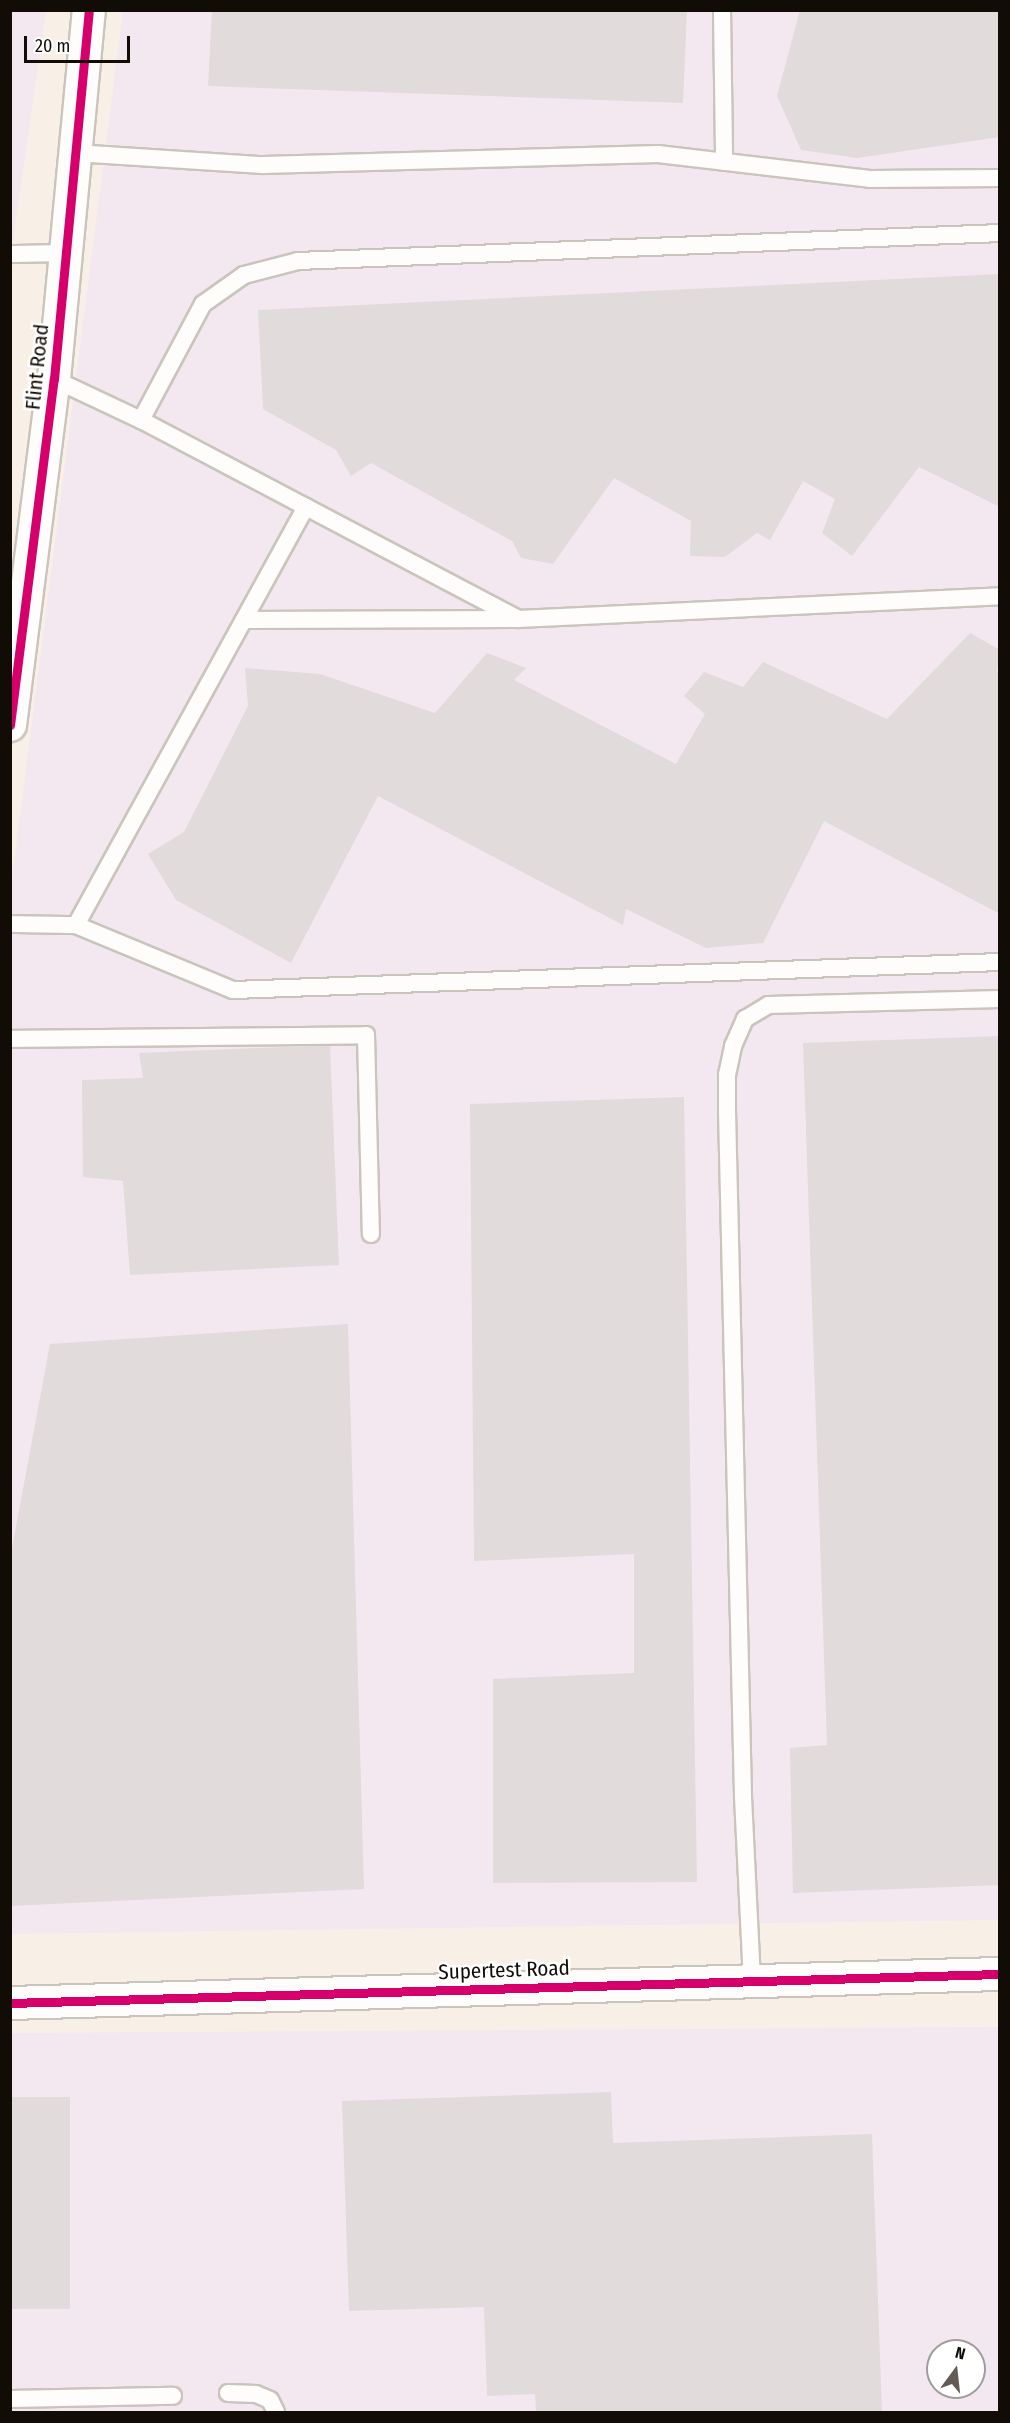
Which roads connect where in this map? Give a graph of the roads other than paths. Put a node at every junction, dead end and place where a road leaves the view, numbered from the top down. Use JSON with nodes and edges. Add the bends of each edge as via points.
{"nodes":[{"id":1,"x":89,"y":10,"type":"edge"},
{"id":2,"x":722,"y":10,"type":"edge"},
{"id":3,"x":75,"y":153,"type":"junction"},
{"id":4,"x":724,"y":162,"type":"junction"},
{"id":5,"x":999,"y":178,"type":"edge"},
{"id":6,"x":999,"y":233,"type":"edge"},
{"id":7,"x":67,"y":253,"type":"junction"},
{"id":8,"x":10,"y":254,"type":"edge"},
{"id":9,"x":54,"y":379,"type":"junction"},
{"id":10,"x":141,"y":420,"type":"junction"},
{"id":11,"x":306,"y":507,"type":"junction"},
{"id":12,"x":999,"y":597,"type":"edge"},
{"id":13,"x":518,"y":619,"type":"junction"},
{"id":14,"x":244,"y":620,"type":"junction"},
{"id":15,"x":10,"y":725,"type":"edge"},
{"id":16,"x":10,"y":924,"type":"edge"},
{"id":17,"x":76,"y":925,"type":"junction"},
{"id":18,"x":999,"y":962,"type":"edge"},
{"id":19,"x":999,"y":999,"type":"edge"},
{"id":20,"x":10,"y":1038,"type":"edge"},
{"id":21,"x":371,"y":1234,"type":"dead end"},
{"id":22,"x":999,"y":1974,"type":"edge"},
{"id":23,"x":752,"y":1981,"type":"junction"},
{"id":24,"x":10,"y":2003,"type":"edge"},
{"id":25,"x":228,"y":2393,"type":"dead end"},
{"id":26,"x":173,"y":2396,"type":"dead end"},
{"id":27,"x":10,"y":2399,"type":"edge"},
{"id":28,"x":276,"y":2412,"type":"edge"}],
"edges":[{"from":1,"to":3,"type":"street","name":"Flint Road"},
{"from":2,"to":4,"type":"lane"},
{"from":3,"to":4,"type":"lane","via":[[263,165],[658,154]]},
{"from":3,"to":7,"type":"street","name":"Flint Road"},
{"from":4,"to":5,"type":"lane","via":[[870,179]]},
{"from":6,"to":10,"type":"lane","via":[[298,261],[244,275],[203,304]]},
{"from":7,"to":8,"type":"lane"},
{"from":7,"to":9,"type":"street","name":"Flint Road"},
{"from":9,"to":10,"type":"lane"},
{"from":9,"to":15,"type":"street","name":"Flint Road"},
{"from":10,"to":11,"type":"lane"},
{"from":11,"to":13,"type":"lane"},
{"from":11,"to":14,"type":"lane"},
{"from":12,"to":13,"type":"lane"},
{"from":13,"to":14,"type":"lane"},
{"from":14,"to":17,"type":"lane"},
{"from":16,"to":17,"type":"lane"},
{"from":17,"to":18,"type":"lane","via":[[233,990]]},
{"from":19,"to":23,"type":"lane","via":[[768,1005],[745,1019],[733,1046],[727,1075],[727,1111],[742,1749]]},
{"from":20,"to":21,"type":"lane","via":[[366,1035]]},
{"from":22,"to":23,"type":"street","name":"Supertest Road"},
{"from":23,"to":24,"type":"street","name":"Supertest Road"},
{"from":25,"to":28,"type":"lane","via":[[256,2394],[270,2400]]},
{"from":26,"to":27,"type":"lane"}]}
